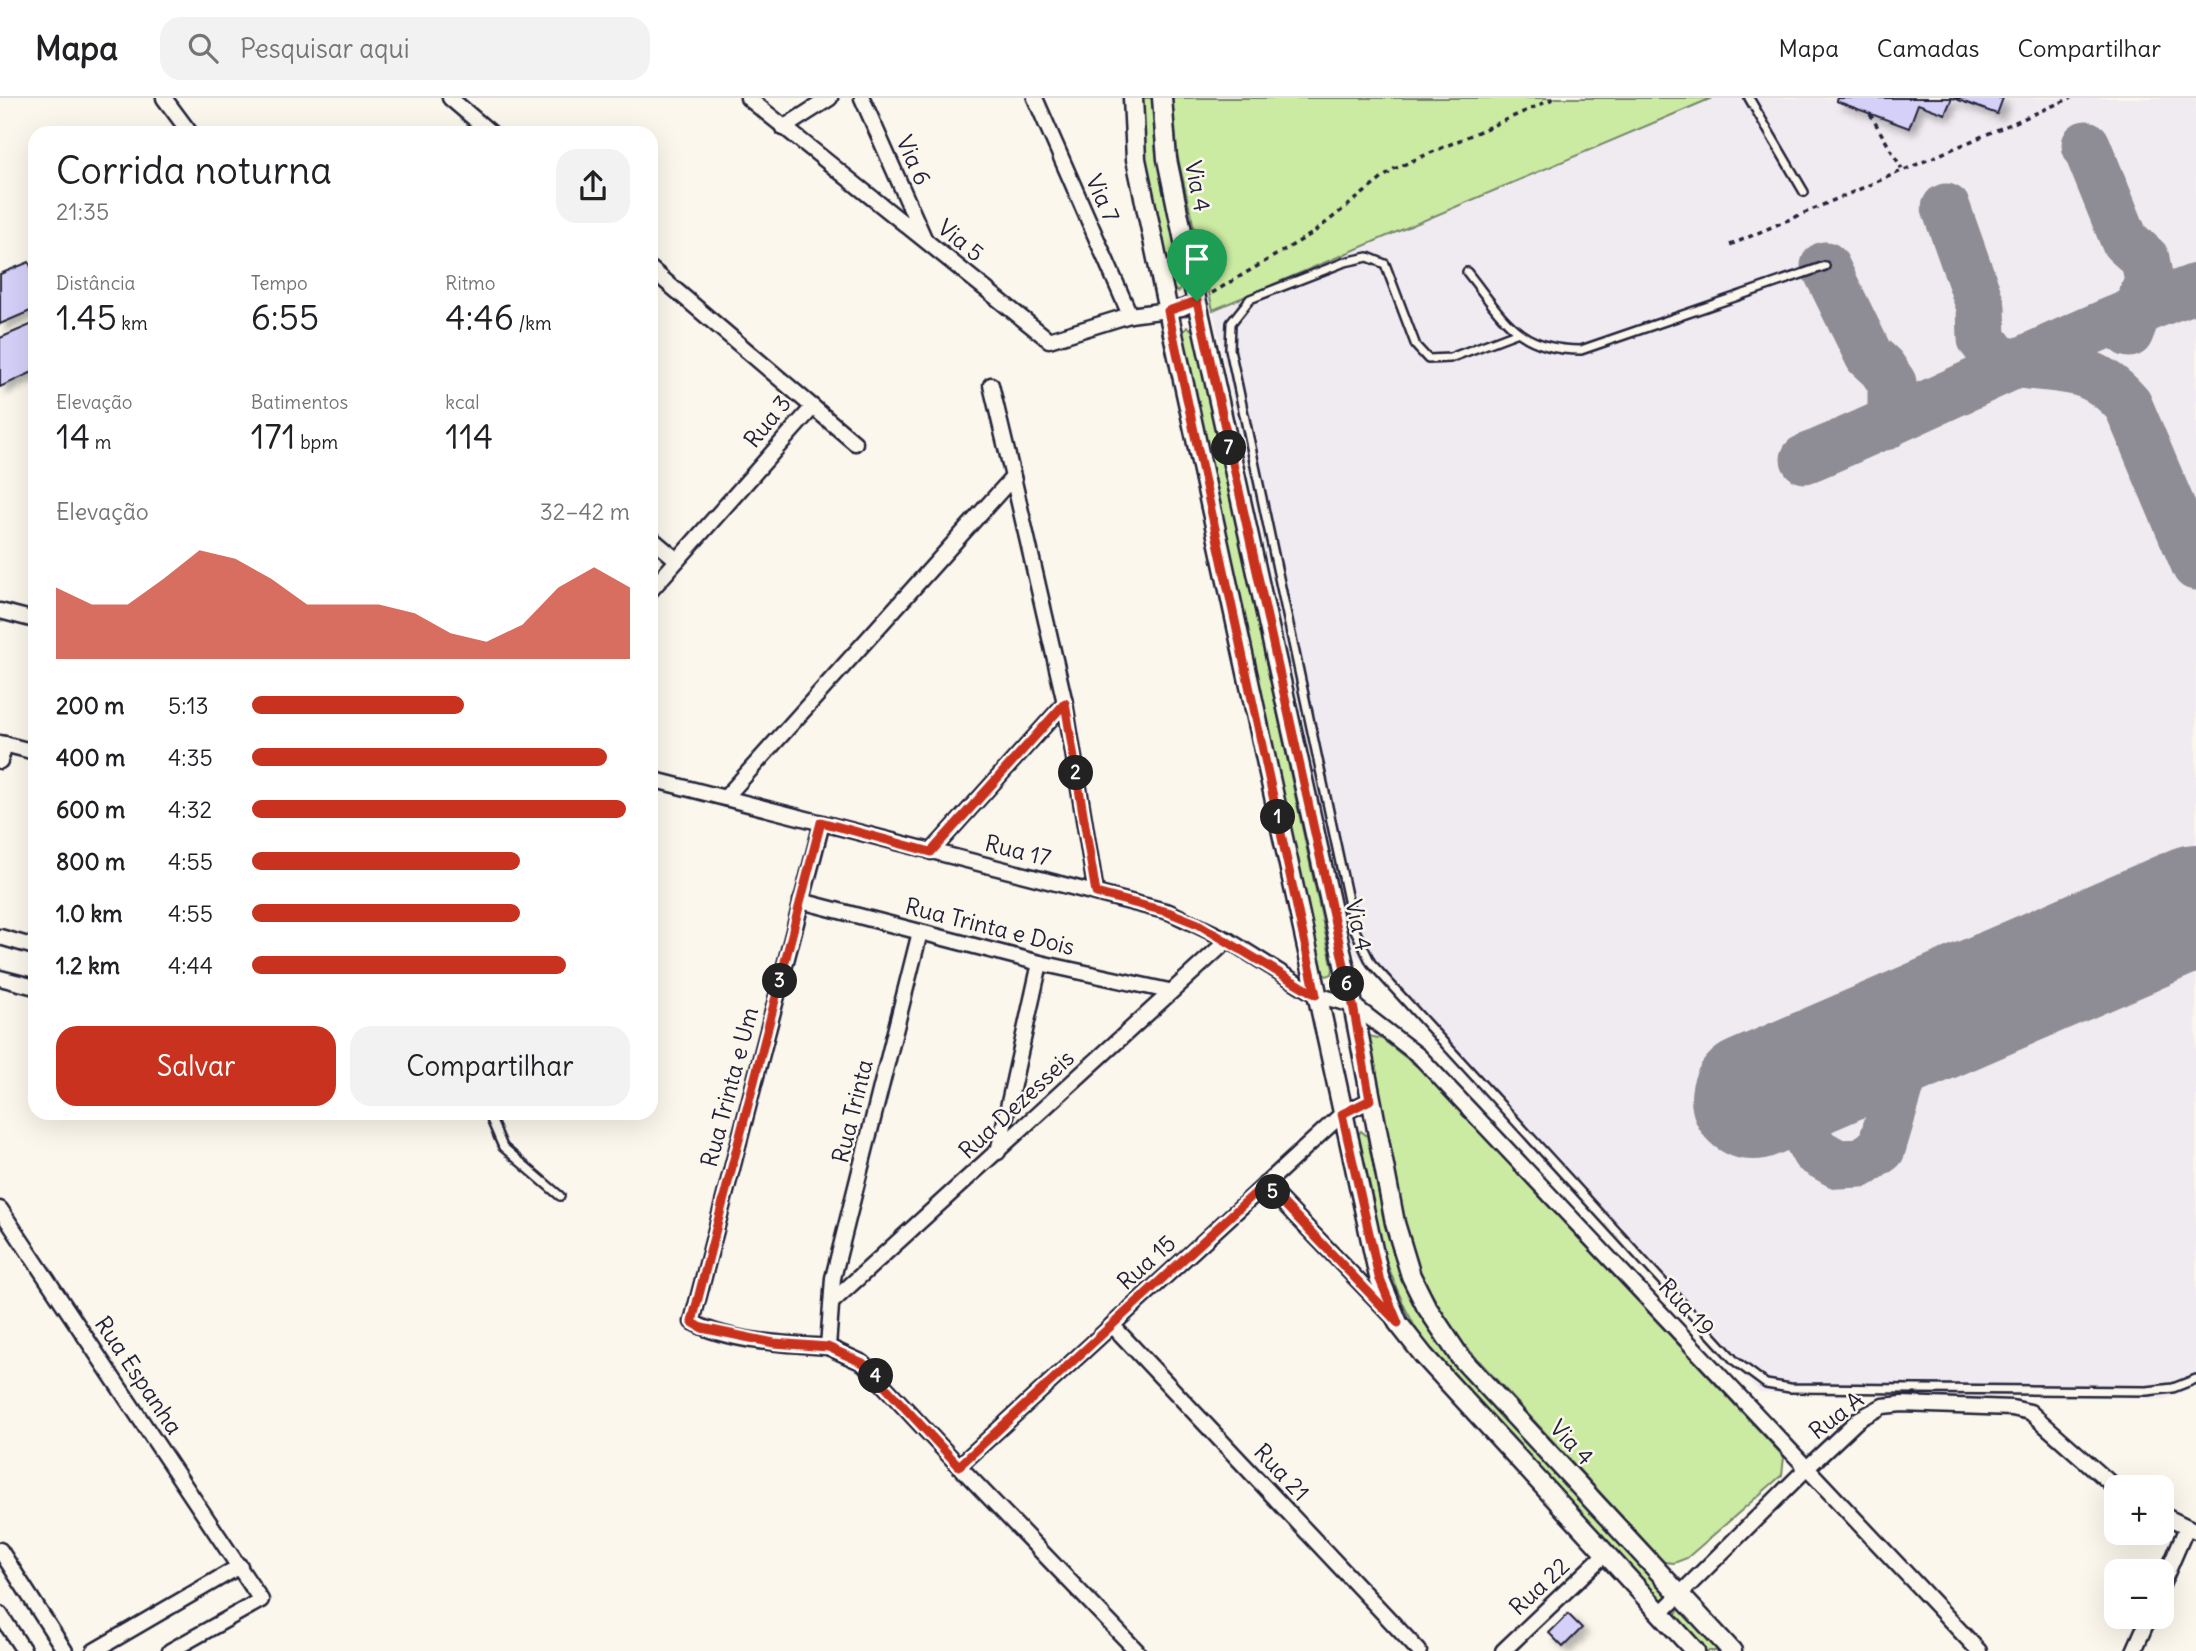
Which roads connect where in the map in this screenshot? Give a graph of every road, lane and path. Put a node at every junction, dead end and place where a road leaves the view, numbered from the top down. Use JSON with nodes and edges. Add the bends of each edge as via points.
{"nodes":[{"id":1,"x":164,"y":98,"type":"edge"},
{"id":2,"x":450,"y":98,"type":"edge"},
{"id":3,"x":748,"y":98,"type":"edge"},
{"id":4,"x":830,"y":98,"type":"edge"},
{"id":5,"x":862,"y":98,"type":"edge"},
{"id":6,"x":1035,"y":98,"type":"edge"},
{"id":7,"x":1133,"y":98,"type":"edge"},
{"id":8,"x":1162,"y":98,"type":"edge"},
{"id":9,"x":1555,"y":98,"type":"edge"},
{"id":10,"x":1749,"y":98,"type":"edge"},
{"id":11,"x":2071,"y":98,"type":"edge"},
{"id":12,"x":1870,"y":114,"type":"dead end"},
{"id":13,"x":185,"y":126,"type":"edge"},
{"id":14,"x":483,"y":126,"type":"edge"},
{"id":15,"x":783,"y":128,"type":"junction"},
{"id":16,"x":1902,"y":169,"type":"junction"},
{"id":17,"x":1804,"y":192,"type":"dead end"},
{"id":18,"x":925,"y":240,"type":"junction"},
{"id":19,"x":1730,"y":245,"type":"dead end"},
{"id":20,"x":1825,"y":266,"type":"dead end"},
{"id":21,"x":1467,"y":272,"type":"dead end"},
{"id":22,"x":658,"y":275,"type":"edge"},
{"id":23,"x":1197,"y":301,"type":"junction"},
{"id":24,"x":1168,"y":311,"type":"junction"},
{"id":25,"x":1130,"y":315,"type":"junction"},
{"id":26,"x":1516,"y":333,"type":"junction"},
{"id":27,"x":991,"y":385,"type":"dead end"},
{"id":28,"x":813,"y":407,"type":"junction"},
{"id":29,"x":855,"y":443,"type":"dead end"},
{"id":30,"x":1013,"y":477,"type":"junction"},
{"id":31,"x":658,"y":544,"type":"edge"},
{"id":32,"x":677,"y":560,"type":"junction"},
{"id":33,"x":658,"y":582,"type":"edge"},
{"id":34,"x":0,"y":611,"type":"edge"},
{"id":35,"x":28,"y":618,"type":"edge"},
{"id":36,"x":1065,"y":703,"type":"junction"},
{"id":37,"x":2,"y":743,"type":"edge"},
{"id":38,"x":28,"y":750,"type":"edge"},
{"id":39,"x":0,"y":761,"type":"edge"},
{"id":40,"x":658,"y":781,"type":"edge"},
{"id":41,"x":725,"y":798,"type":"junction"},
{"id":42,"x":821,"y":822,"type":"junction"},
{"id":43,"x":931,"y":852,"type":"junction"},
{"id":44,"x":1096,"y":893,"type":"junction"},
{"id":45,"x":801,"y":901,"type":"junction"},
{"id":46,"x":920,"y":932,"type":"junction"},
{"id":47,"x":0,"y":937,"type":"edge"},
{"id":48,"x":1228,"y":940,"type":"junction"},
{"id":49,"x":28,"y":945,"type":"edge"},
{"id":50,"x":1040,"y":963,"type":"junction"},
{"id":51,"x":0,"y":978,"type":"edge"},
{"id":52,"x":28,"y":984,"type":"edge"},
{"id":53,"x":1169,"y":991,"type":"junction"},
{"id":54,"x":1316,"y":995,"type":"junction"},
{"id":55,"x":1353,"y":1005,"type":"junction"},
{"id":56,"x":1370,"y":1100,"type":"junction"},
{"id":57,"x":1342,"y":1114,"type":"junction"},
{"id":58,"x":491,"y":1120,"type":"edge"},
{"id":59,"x":998,"y":1152,"type":"junction"},
{"id":60,"x":1265,"y":1184,"type":"junction"},
{"id":61,"x":559,"y":1196,"type":"dead end"},
{"id":62,"x":0,"y":1209,"type":"edge"},
{"id":63,"x":834,"y":1301,"type":"junction"},
{"id":64,"x":1398,"y":1323,"type":"junction"},
{"id":65,"x":1112,"y":1325,"type":"junction"},
{"id":66,"x":828,"y":1347,"type":"junction"},
{"id":67,"x":2196,"y":1378,"type":"edge"},
{"id":68,"x":959,"y":1466,"type":"junction"},
{"id":69,"x":1807,"y":1468,"type":"junction"},
{"id":70,"x":2104,"y":1477,"type":"edge"},
{"id":71,"x":2174,"y":1520,"type":"edge"},
{"id":72,"x":2191,"y":1529,"type":"edge"},
{"id":73,"x":0,"y":1550,"type":"edge"},
{"id":74,"x":1605,"y":1554,"type":"junction"},
{"id":75,"x":2174,"y":1562,"type":"edge"},
{"id":76,"x":240,"y":1566,"type":"junction"},
{"id":77,"x":1680,"y":1594,"type":"junction"},
{"id":78,"x":0,"y":1614,"type":"edge"},
{"id":79,"x":1660,"y":1614,"type":"junction"},
{"id":80,"x":2144,"y":1629,"type":"edge"},
{"id":81,"x":24,"y":1651,"type":"edge"},
{"id":82,"x":65,"y":1651,"type":"edge"},
{"id":83,"x":94,"y":1651,"type":"edge"},
{"id":84,"x":170,"y":1651,"type":"edge"},
{"id":85,"x":1137,"y":1651,"type":"edge"},
{"id":86,"x":1419,"y":1651,"type":"edge"},
{"id":87,"x":1503,"y":1651,"type":"edge"},
{"id":88,"x":1695,"y":1651,"type":"edge"},
{"id":89,"x":1732,"y":1651,"type":"edge"},
{"id":90,"x":1979,"y":1651,"type":"edge"},
{"id":91,"x":2134,"y":1651,"type":"edge"}],
"edges":[{"from":1,"to":13,"type":"street"},
{"from":2,"to":14,"type":"street"},
{"from":3,"to":15,"type":"street","name":"Via 5"},
{"from":4,"to":15,"type":"street"},
{"from":5,"to":18,"type":"street","name":"Via 6"},
{"from":6,"to":25,"type":"street","name":"Via 7"},
{"from":7,"to":24,"type":"street","via":[[1136,159]]},
{"from":8,"to":23,"type":"street","name":"Via 4","via":[[1167,159]]},
{"from":9,"to":23,"type":"path","via":[[1394,169],[1314,233]]},
{"from":10,"to":17,"type":"lane"},
{"from":11,"to":16,"type":"path"},
{"from":12,"to":16,"type":"path"},
{"from":15,"to":18,"type":"street","name":"Via 5"},
{"from":16,"to":19,"type":"path"},
{"from":18,"to":25,"type":"street","name":"Via 5","via":[[1049,341]]},
{"from":20,"to":26,"type":"lane","via":[[1581,350],[1553,350]]},
{"from":21,"to":26,"type":"lane"},
{"from":22,"to":28,"type":"street","name":"Rua 3"},
{"from":23,"to":24,"type":"street","name":"Via 5"},
{"from":23,"to":55,"type":"street","name":"Via 4"},
{"from":24,"to":25,"type":"street","name":"Via 5"},
{"from":24,"to":54,"type":"street"},
{"from":26,"to":67,"type":"lane","via":[[1450,358],[1429,359],[1416,346],[1385,264],[1368,257],[1250,299],[1231,323],[1230,349],[1351,915],[1371,962],[1735,1362],[1766,1384],[1790,1388],[2147,1391],[2173,1388]]},
{"from":27,"to":30,"type":"street"},
{"from":28,"to":29,"type":"street"},
{"from":28,"to":32,"type":"street","name":"Rua 3"},
{"from":30,"to":36,"type":"street"},
{"from":30,"to":41,"type":"street"},
{"from":31,"to":32,"type":"street"},
{"from":32,"to":33,"type":"street","name":"Rua 3"},
{"from":34,"to":35,"type":"street"},
{"from":36,"to":43,"type":"street"},
{"from":36,"to":44,"type":"street"},
{"from":37,"to":38,"type":"street"},
{"from":37,"to":39,"type":"street"},
{"from":40,"to":41,"type":"street","name":"Rua 17"},
{"from":41,"to":42,"type":"street","name":"Rua 17"},
{"from":42,"to":43,"type":"street","name":"Rua 17"},
{"from":42,"to":45,"type":"street","name":"Rua Trinta e Um"},
{"from":43,"to":44,"type":"street","name":"Rua 17"},
{"from":44,"to":48,"type":"street","name":"Rua 17","via":[[1168,912]]},
{"from":45,"to":46,"type":"street","name":"Rua Trinta e Dois"},
{"from":45,"to":66,"type":"street","name":"Rua Trinta e Um","via":[[692,1322],[774,1343]]},
{"from":46,"to":50,"type":"street","name":"Rua Trinta e Dois"},
{"from":46,"to":63,"type":"street","name":"Rua Trinta","via":[[833,1278]]},
{"from":47,"to":49,"type":"street"},
{"from":48,"to":53,"type":"street","name":"Rua Dezesseis"},
{"from":48,"to":54,"type":"street","name":"Rua 17"},
{"from":50,"to":53,"type":"street","name":"Rua Trinta e Dois"},
{"from":50,"to":59,"type":"street"},
{"from":51,"to":52,"type":"street"},
{"from":53,"to":59,"type":"street","name":"Rua Dezesseis"},
{"from":54,"to":55,"type":"street","name":"Rua 17"},
{"from":54,"to":57,"type":"street"},
{"from":55,"to":56,"type":"street","name":"Via 4"},
{"from":55,"to":69,"type":"street","name":"Rua 19","via":[[1419,1056]]},
{"from":56,"to":57,"type":"street","name":"Rua 15"},
{"from":56,"to":77,"type":"street","name":"Via 4","via":[[1402,1249],[1441,1331]]},
{"from":57,"to":60,"type":"street","name":"Rua 15"},
{"from":57,"to":64,"type":"street","via":[[1379,1277]]},
{"from":58,"to":61,"type":"lane","via":[[503,1147]]},
{"from":59,"to":63,"type":"street","name":"Rua Dezesseis"},
{"from":60,"to":64,"type":"street"},
{"from":60,"to":65,"type":"street","name":"Rua 15"},
{"from":62,"to":76,"type":"street","name":"Rua Espanha"},
{"from":63,"to":66,"type":"street"},
{"from":64,"to":74,"type":"street"},
{"from":65,"to":68,"type":"street","name":"Rua 15"},
{"from":65,"to":86,"type":"street","name":"Rua 21"},
{"from":66,"to":68,"type":"street","via":[[863,1363]]},
{"from":68,"to":85,"type":"street"},
{"from":69,"to":70,"type":"street","name":"Rua A","via":[[1859,1419],[1883,1406],[1902,1404],[2030,1412]]},
{"from":69,"to":77,"type":"street","name":"Rua A"},
{"from":69,"to":90,"type":"street","name":"Rua 19"},
{"from":71,"to":72,"type":"street"},
{"from":72,"to":75,"type":"street"},
{"from":73,"to":82,"type":"street"},
{"from":74,"to":79,"type":"street"},
{"from":74,"to":87,"type":"street","name":"Rua 22"},
{"from":76,"to":83,"type":"street"},
{"from":76,"to":84,"type":"street","name":"Rua Espanha","via":[[261,1600]]},
{"from":77,"to":79,"type":"street","name":"Rua A"},
{"from":77,"to":89,"type":"street","name":"Via 4"},
{"from":78,"to":81,"type":"street"},
{"from":79,"to":88,"type":"street"},
{"from":80,"to":91,"type":"street"}]}
